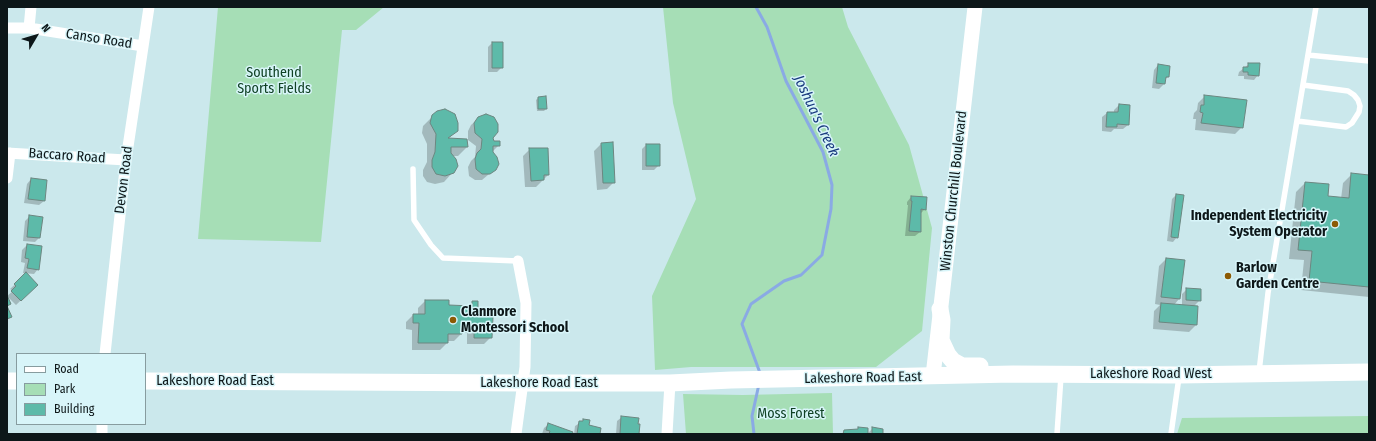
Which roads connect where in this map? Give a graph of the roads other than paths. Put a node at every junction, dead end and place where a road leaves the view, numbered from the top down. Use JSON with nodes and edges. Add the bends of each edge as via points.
{"nodes":[{"id":1,"x":31,"y":7,"type":"edge"},
{"id":2,"x":149,"y":7,"type":"edge"},
{"id":3,"x":975,"y":7,"type":"edge"},
{"id":4,"x":1316,"y":7,"type":"edge"},
{"id":5,"x":7,"y":28,"type":"edge"},
{"id":6,"x":29,"y":28,"type":"junction"},
{"id":7,"x":143,"y":46,"type":"junction"},
{"id":8,"x":1308,"y":55,"type":"junction"},
{"id":9,"x":1369,"y":61,"type":"edge"},
{"id":10,"x":1303,"y":85,"type":"junction"},
{"id":11,"x":1297,"y":121,"type":"junction"},
{"id":12,"x":9,"y":153,"type":"edge"},
{"id":13,"x":126,"y":160,"type":"junction"},
{"id":14,"x":413,"y":169,"type":"dead end"},
{"id":15,"x":7,"y":178,"type":"edge"},
{"id":16,"x":518,"y":261,"type":"joint"},
{"id":17,"x":940,"y":309,"type":"junction"},
{"id":18,"x":105,"y":353,"type":"edge"},
{"id":19,"x":1369,"y":372,"type":"edge"},
{"id":20,"x":1259,"y":373,"type":"junction"},
{"id":21,"x":1013,"y":374,"type":"junction"},
{"id":22,"x":1061,"y":374,"type":"junction"},
{"id":23,"x":1179,"y":375,"type":"junction"},
{"id":24,"x":933,"y":376,"type":"junction"},
{"id":25,"x":146,"y":381,"type":"edge"},
{"id":26,"x":524,"y":383,"type":"junction"},
{"id":27,"x":670,"y":383,"type":"junction"},
{"id":28,"x":516,"y":434,"type":"edge"},
{"id":29,"x":667,"y":434,"type":"edge"},
{"id":30,"x":1057,"y":434,"type":"edge"},
{"id":31,"x":1171,"y":434,"type":"edge"}],
"edges":[{"from":1,"to":6,"type":"street"},
{"from":2,"to":7,"type":"street","name":"Devon Road"},
{"from":3,"to":17,"type":"main road","name":"Winston Churchill Boulevard"},
{"from":4,"to":8,"type":"lane"},
{"from":5,"to":6,"type":"street","name":"Canso Road"},
{"from":6,"to":7,"type":"street","name":"Canso Road"},
{"from":7,"to":13,"type":"street","name":"Devon Road"},
{"from":8,"to":9,"type":"lane"},
{"from":8,"to":10,"type":"lane"},
{"from":10,"to":11,"type":"lane"},
{"from":10,"to":11,"type":"lane","via":[[1348,91],[1354,95],[1360,106],[1352,123],[1346,126]]},
{"from":11,"to":20,"type":"lane","via":[[1268,293]]},
{"from":12,"to":13,"type":"street","name":"Baccaro Road"},
{"from":12,"to":15,"type":"street"},
{"from":13,"to":18,"type":"street","name":"Devon Road"},
{"from":14,"to":16,"type":"lane","via":[[414,220],[443,258]]},
{"from":16,"to":26,"type":"street","via":[[526,303]]},
{"from":17,"to":21,"type":"main road","via":[[941,340],[954,361],[962,366],[1008,366]]},
{"from":17,"to":24,"type":"main road","name":"Winston Churchill Boulevard"},
{"from":19,"to":20,"type":"main road","name":"Lakeshore Road West"},
{"from":20,"to":23,"type":"main road","name":"Lakeshore Road West"},
{"from":21,"to":22,"type":"main road","name":"Lakeshore Road West"},
{"from":21,"to":24,"type":"main road","name":"Lakeshore Road West"},
{"from":22,"to":23,"type":"main road","name":"Lakeshore Road West"},
{"from":22,"to":30,"type":"lane"},
{"from":23,"to":31,"type":"lane"},
{"from":24,"to":27,"type":"main road","name":"Lakeshore Road East"},
{"from":25,"to":26,"type":"main road","name":"Lakeshore Road East"},
{"from":26,"to":27,"type":"main road","name":"Lakeshore Road East"},
{"from":26,"to":28,"type":"street"},
{"from":27,"to":29,"type":"street"}]}
